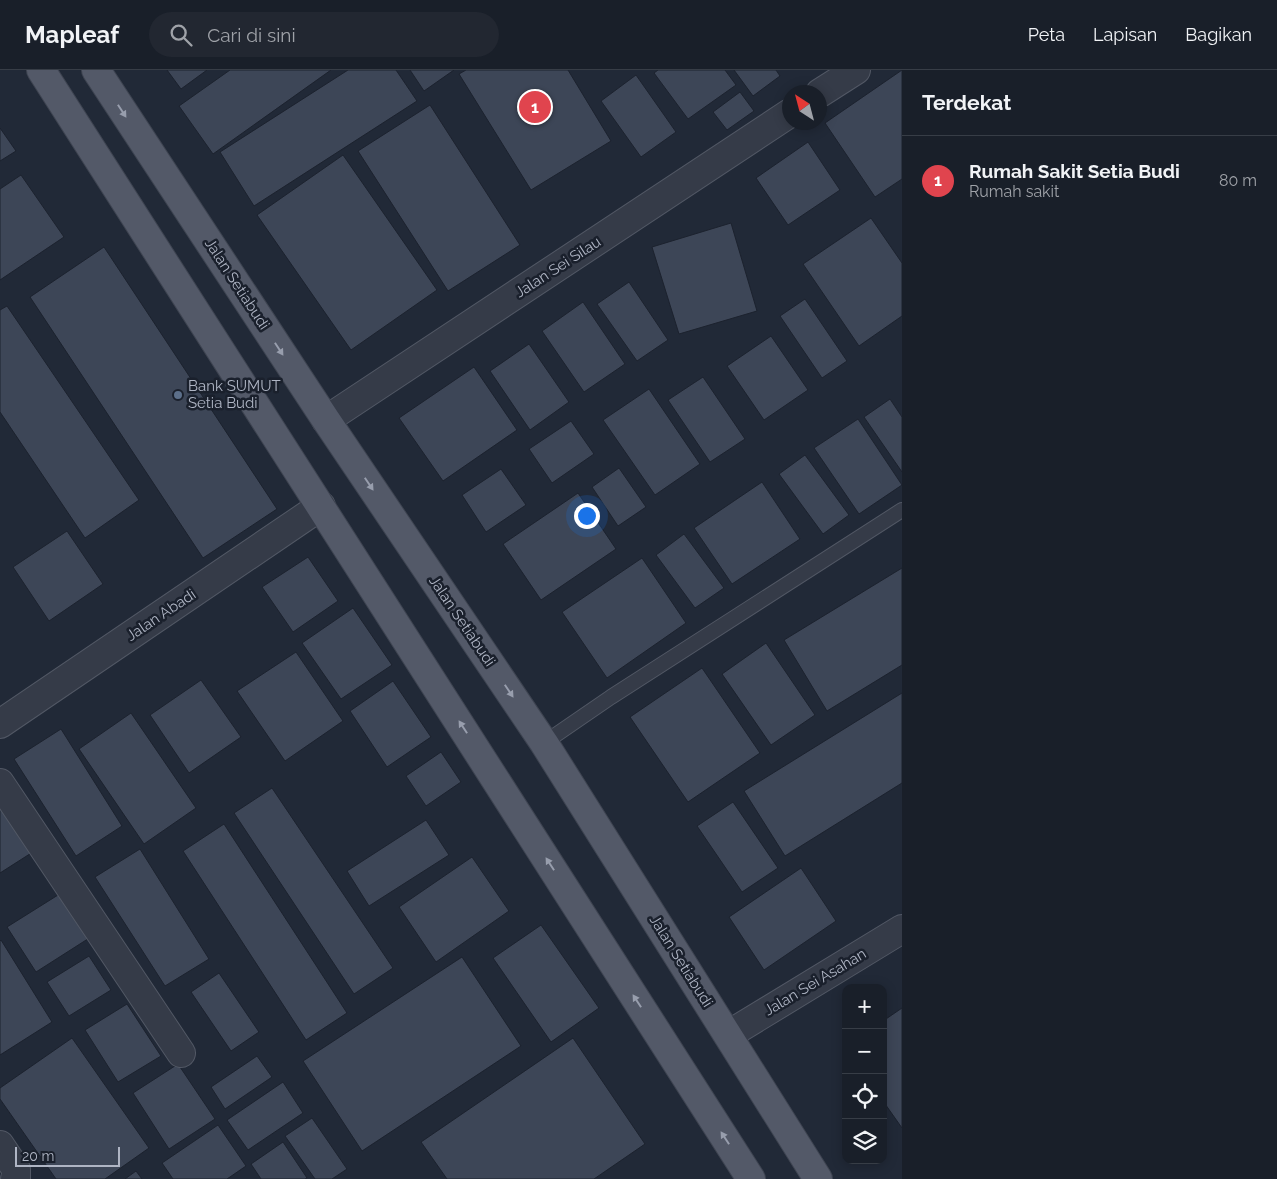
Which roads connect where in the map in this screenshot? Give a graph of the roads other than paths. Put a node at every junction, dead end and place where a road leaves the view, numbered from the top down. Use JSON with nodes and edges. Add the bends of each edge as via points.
{"nodes":[{"id":1,"x":42,"y":70,"type":"edge"},
{"id":2,"x":96,"y":70,"type":"edge"},
{"id":3,"x":849,"y":72,"type":"edge"},
{"id":4,"x":827,"y":88,"type":"edge"},
{"id":5,"x":782,"y":118,"type":"edge"},
{"id":6,"x":326,"y":420,"type":"junction"},
{"id":7,"x":322,"y":506,"type":"junction"},
{"id":8,"x":902,"y":510,"type":"edge"},
{"id":9,"x":0,"y":724,"type":"edge"},
{"id":10,"x":544,"y":742,"type":"junction"},
{"id":11,"x":0,"y":783,"type":"edge"},
{"id":12,"x":902,"y":929,"type":"edge"},
{"id":13,"x":728,"y":1035,"type":"junction"},
{"id":14,"x":181,"y":1053,"type":"dead end"},
{"id":15,"x":0,"y":1145,"type":"edge"},
{"id":16,"x":15,"y":1179,"type":"edge"},
{"id":17,"x":751,"y":1179,"type":"edge"},
{"id":18,"x":818,"y":1179,"type":"edge"}],
"edges":[{"from":1,"to":7,"type":"main road"},
{"from":2,"to":6,"type":"main road","name":"Jalan Setiabudi","one_way":true},
{"from":3,"to":4,"type":"street"},
{"from":5,"to":6,"type":"street","name":"Jalan Sei Silau"},
{"from":6,"to":10,"type":"main road","name":"Jalan Setiabudi","one_way":true},
{"from":7,"to":9,"type":"street","name":"Jalan Abadi"},
{"from":17,"to":7,"type":"main road","one_way":true},
{"from":8,"to":10,"type":"lane"},
{"from":10,"to":13,"type":"main road","name":"Jalan Setiabudi"},
{"from":11,"to":14,"type":"street"},
{"from":12,"to":13,"type":"street","name":"Jalan Sei Asahan"},
{"from":13,"to":18,"type":"main road","name":"Jalan Setiabudi"},
{"from":15,"to":16,"type":"street","via":[[16,1169]]}]}
